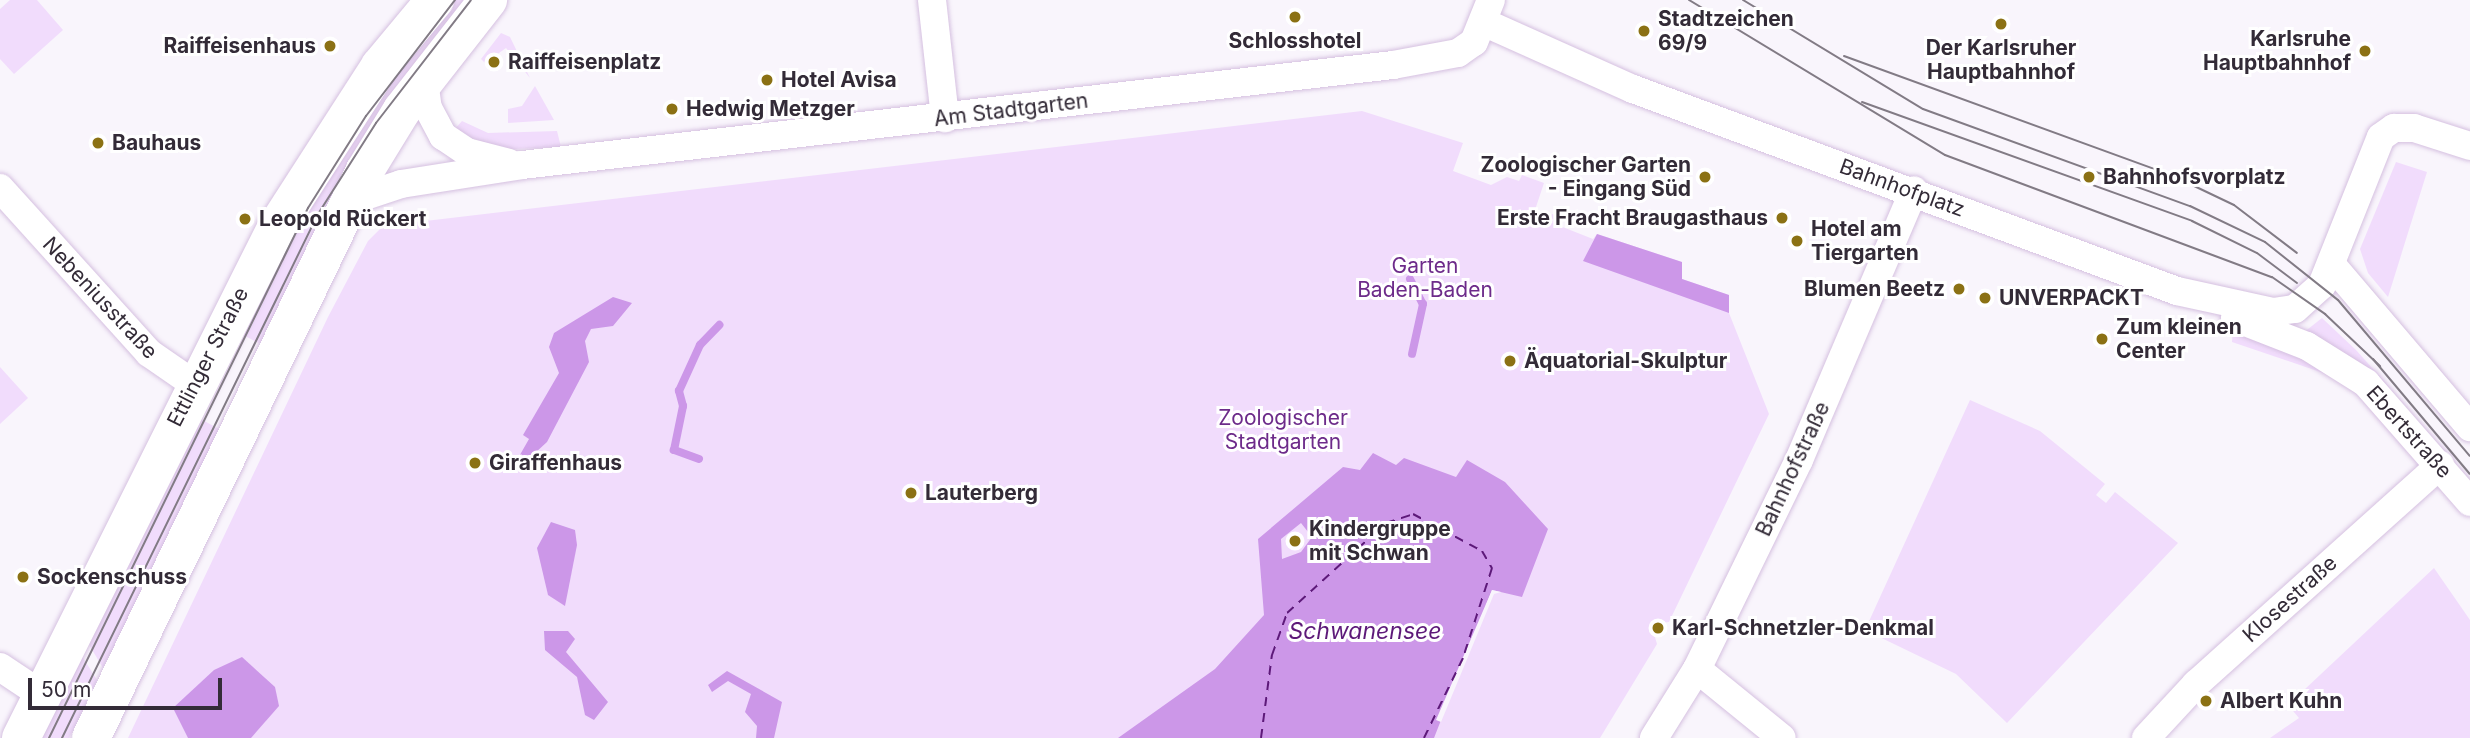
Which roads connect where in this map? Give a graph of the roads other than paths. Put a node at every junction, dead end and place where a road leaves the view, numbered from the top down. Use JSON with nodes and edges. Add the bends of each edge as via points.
{"nodes":[{"id":1,"x":435,"y":0,"type":"edge"},
{"id":2,"x":488,"y":0,"type":"edge"},
{"id":3,"x":932,"y":0,"type":"edge"},
{"id":4,"x":1487,"y":11,"type":"edge"},
{"id":5,"x":424,"y":81,"type":"junction"},
{"id":6,"x":945,"y":118,"type":"junction"},
{"id":7,"x":2470,"y":146,"type":"edge"},
{"id":8,"x":522,"y":165,"type":"junction"},
{"id":9,"x":0,"y":188,"type":"edge"},
{"id":10,"x":1914,"y":191,"type":"junction"},
{"id":11,"x":350,"y":201,"type":"junction"},
{"id":12,"x":2332,"y":265,"type":"junction"},
{"id":13,"x":2193,"y":296,"type":"junction"},
{"id":14,"x":194,"y":384,"type":"junction"},
{"id":15,"x":247,"y":415,"type":"junction"},
{"id":16,"x":2470,"y":427,"type":"edge"},
{"id":17,"x":2440,"y":465,"type":"junction"},
{"id":18,"x":2470,"y":502,"type":"edge"},
{"id":19,"x":0,"y":667,"type":"edge"},
{"id":20,"x":1698,"y":669,"type":"junction"},
{"id":21,"x":42,"y":695,"type":"junction"},
{"id":22,"x":21,"y":738,"type":"edge"},
{"id":23,"x":91,"y":738,"type":"edge"},
{"id":24,"x":1654,"y":738,"type":"edge"},
{"id":25,"x":1783,"y":738,"type":"edge"},
{"id":26,"x":2146,"y":738,"type":"edge"}],
"edges":[{"from":1,"to":14,"type":"main road","name":"Ettlinger Straße","via":[[380,66],[307,175]]},
{"from":2,"to":5,"type":"main road"},
{"from":3,"to":6,"type":"street"},
{"from":4,"to":6,"type":"street","name":"Am Stadtgarten","via":[[1474,42],[1458,53],[1393,65]]},
{"from":4,"to":10,"type":"street","name":"Bahnhofplatz","via":[[1633,89]]},
{"from":5,"to":8,"type":"street","name":"Am Stadtgarten","via":[[428,108],[443,136],[483,158]]},
{"from":5,"to":11,"type":"main road"},
{"from":6,"to":8,"type":"street","name":"Am Stadtgarten"},
{"from":7,"to":12,"type":"street","name":"Bahnhofplatz","via":[[2414,128],[2394,128],[2381,137]]},
{"from":8,"to":11,"type":"street","name":"Am Stadtgarten","via":[[401,184]]},
{"from":9,"to":14,"type":"street","name":"Nebeniusstraße","via":[[158,361]]},
{"from":10,"to":13,"type":"street","name":"Bahnhofplatz"},
{"from":10,"to":20,"type":"street","name":"Bahnhofstraße","via":[[1799,460]]},
{"from":11,"to":15,"type":"main road"},
{"from":12,"to":13,"type":"street","name":"Bahnhofplatz","via":[[2313,296],[2286,312]]},
{"from":12,"to":16,"type":"street"},
{"from":13,"to":17,"type":"street","name":"Ebertstraße","via":[[2344,367],[2383,399]]},
{"from":14,"to":15,"type":"main road","name":"Nebeniusstraße"},
{"from":14,"to":21,"type":"main road","name":"Ettlinger Straße"},
{"from":15,"to":23,"type":"main road"},
{"from":17,"to":18,"type":"street","name":"Ebertstraße"},
{"from":17,"to":26,"type":"street","name":"Klosestraße","via":[[2206,675]]},
{"from":19,"to":21,"type":"street"},
{"from":20,"to":24,"type":"street","name":"Bahnhofstraße"},
{"from":20,"to":25,"type":"street"},
{"from":21,"to":22,"type":"main road","name":"Ettlinger Straße"}]}
